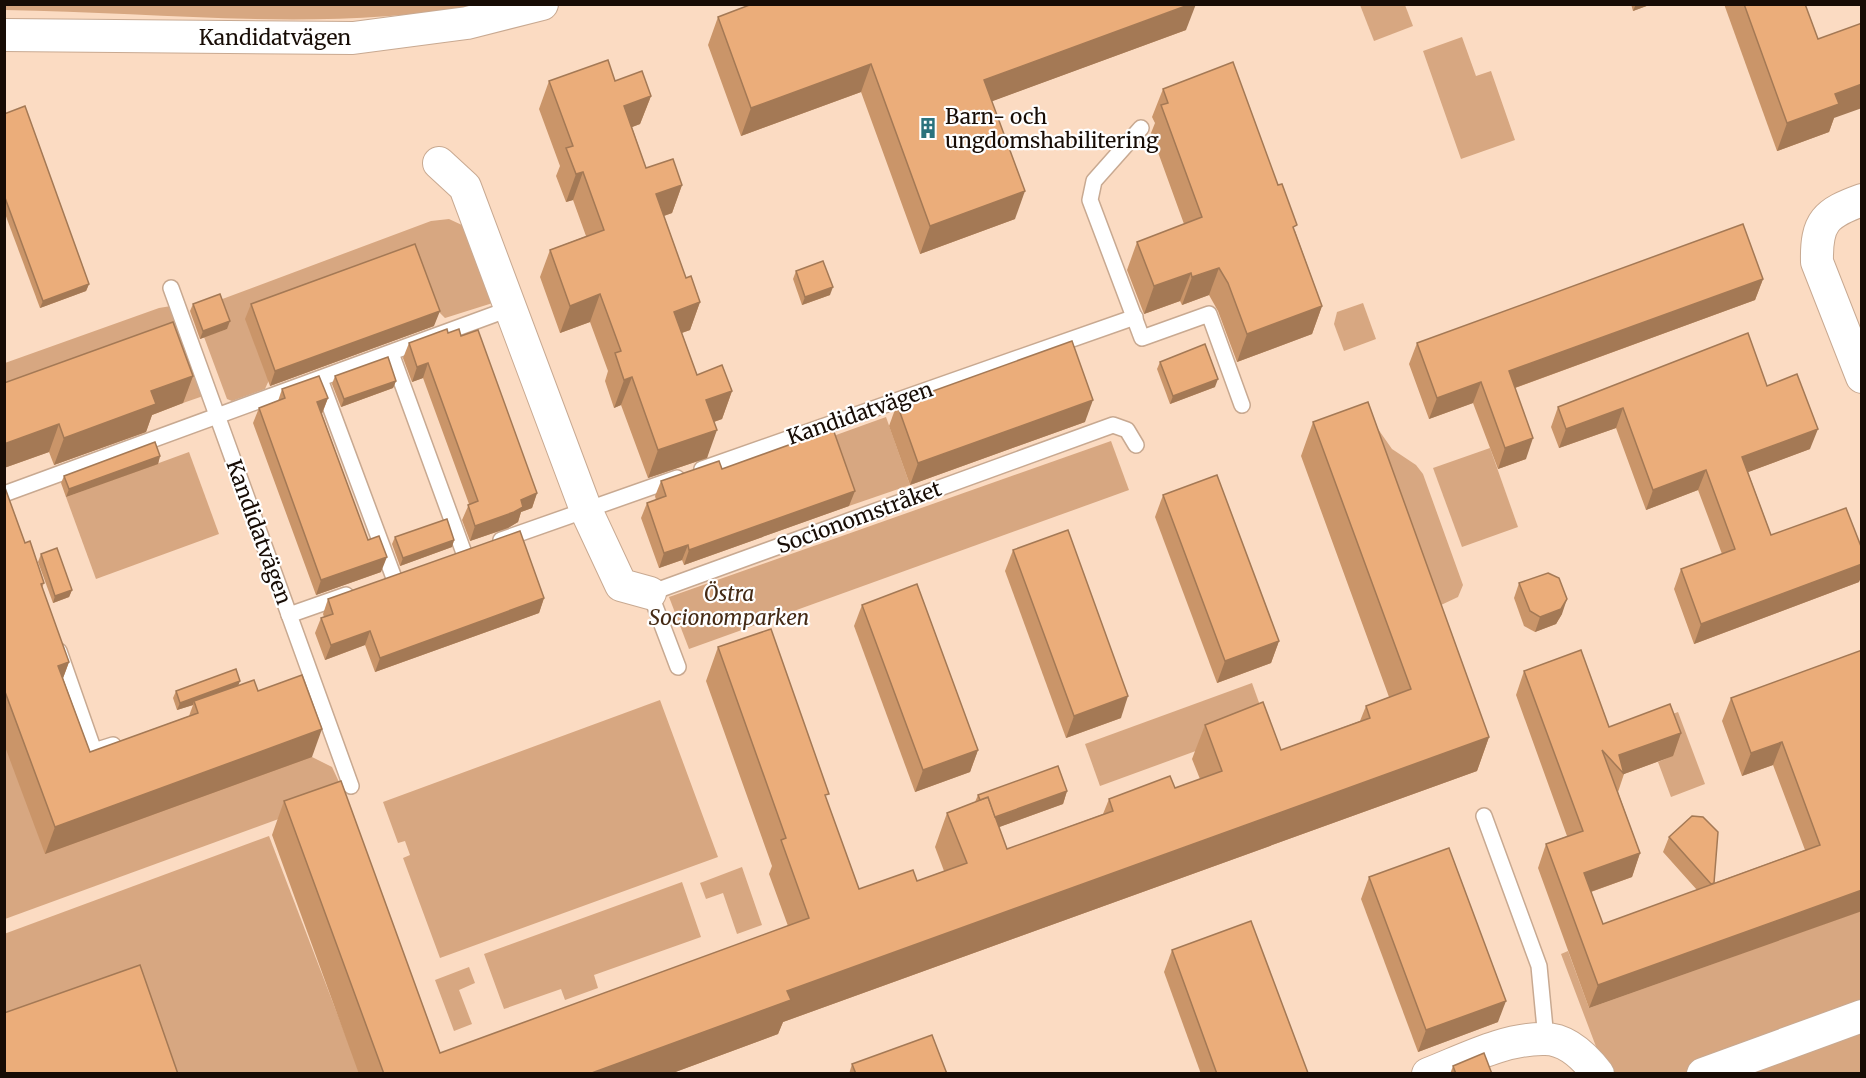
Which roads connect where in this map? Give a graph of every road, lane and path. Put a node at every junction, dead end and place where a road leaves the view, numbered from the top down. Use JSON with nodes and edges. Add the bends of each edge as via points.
{"nodes":[{"id":1,"x":542,"y":4,"type":"edge"},
{"id":2,"x":4,"y":35,"type":"edge"},
{"id":3,"x":1141,"y":128,"type":"dead end"},
{"id":4,"x":439,"y":163,"type":"dead end"},
{"id":5,"x":1862,"y":200,"type":"edge"},
{"id":6,"x":171,"y":288,"type":"dead end"},
{"id":7,"x":509,"y":309,"type":"junction"},
{"id":8,"x":1135,"y":317,"type":"junction"},
{"id":9,"x":391,"y":353,"type":"junction"},
{"id":10,"x":1862,"y":377,"type":"edge"},
{"id":11,"x":320,"y":379,"type":"junction"},
{"id":12,"x":1242,"y":405,"type":"dead end"},
{"id":13,"x":217,"y":416,"type":"junction"},
{"id":14,"x":1136,"y":445,"type":"dead end"},
{"id":15,"x":6,"y":498,"type":"edge"},
{"id":16,"x":586,"y":510,"type":"junction"},
{"id":17,"x":394,"y":578,"type":"edge"},
{"id":18,"x":363,"y":589,"type":"edge"},
{"id":19,"x":650,"y":593,"type":"junction"},
{"id":20,"x":289,"y":615,"type":"junction"},
{"id":21,"x":52,"y":631,"type":"edge"},
{"id":22,"x":678,"y":667,"type":"dead end"},
{"id":23,"x":127,"y":740,"type":"edge"},
{"id":24,"x":351,"y":786,"type":"dead end"},
{"id":25,"x":1484,"y":816,"type":"dead end"},
{"id":26,"x":1862,"y":1016,"type":"edge"},
{"id":27,"x":1546,"y":1039,"type":"junction"},
{"id":28,"x":1428,"y":1074,"type":"edge"},
{"id":29,"x":1598,"y":1074,"type":"edge"},
{"id":30,"x":1702,"y":1074,"type":"edge"}],
"edges":[{"from":1,"to":2,"type":"street","name":"Kandidatvägen","via":[[467,23],[353,38]]},
{"from":3,"to":8,"type":"lane","via":[[1094,181],[1090,200]]},
{"from":4,"to":7,"type":"street","via":[[465,187]]},
{"from":5,"to":10,"type":"street","via":[[1834,210],[1822,224],[1816,247],[1817,262]]},
{"from":6,"to":13,"type":"lane","name":"Kandidatvägen"},
{"from":7,"to":9,"type":"lane"},
{"from":7,"to":16,"type":"street"},
{"from":8,"to":12,"type":"lane","via":[[1142,338],[1209,314]]},
{"from":8,"to":16,"type":"lane","name":"Kandidatvägen"},
{"from":9,"to":11,"type":"lane"},
{"from":9,"to":16,"type":"lane","name":"Kandidatvägen","via":[[470,551]]},
{"from":11,"to":13,"type":"lane"},
{"from":11,"to":17,"type":"lane"},
{"from":13,"to":15,"type":"lane"},
{"from":13,"to":20,"type":"lane","name":"Kandidatvägen"},
{"from":14,"to":19,"type":"lane","name":"Socionomstråket","via":[[1127,430],[1113,424]]},
{"from":16,"to":19,"type":"street","via":[[621,585]]},
{"from":18,"to":20,"type":"lane","name":"Kandidatvägen"},
{"from":19,"to":22,"type":"lane"},
{"from":20,"to":24,"type":"lane","name":"Kandidatvägen","via":[[305,675]]},
{"from":21,"to":23,"type":"lane","via":[[94,751]]},
{"from":25,"to":27,"type":"lane","via":[[1539,966]]},
{"from":26,"to":30,"type":"street"},
{"from":27,"to":28,"type":"street","via":[[1504,1046]]},
{"from":27,"to":29,"type":"street","via":[[1568,1046]]}]}
